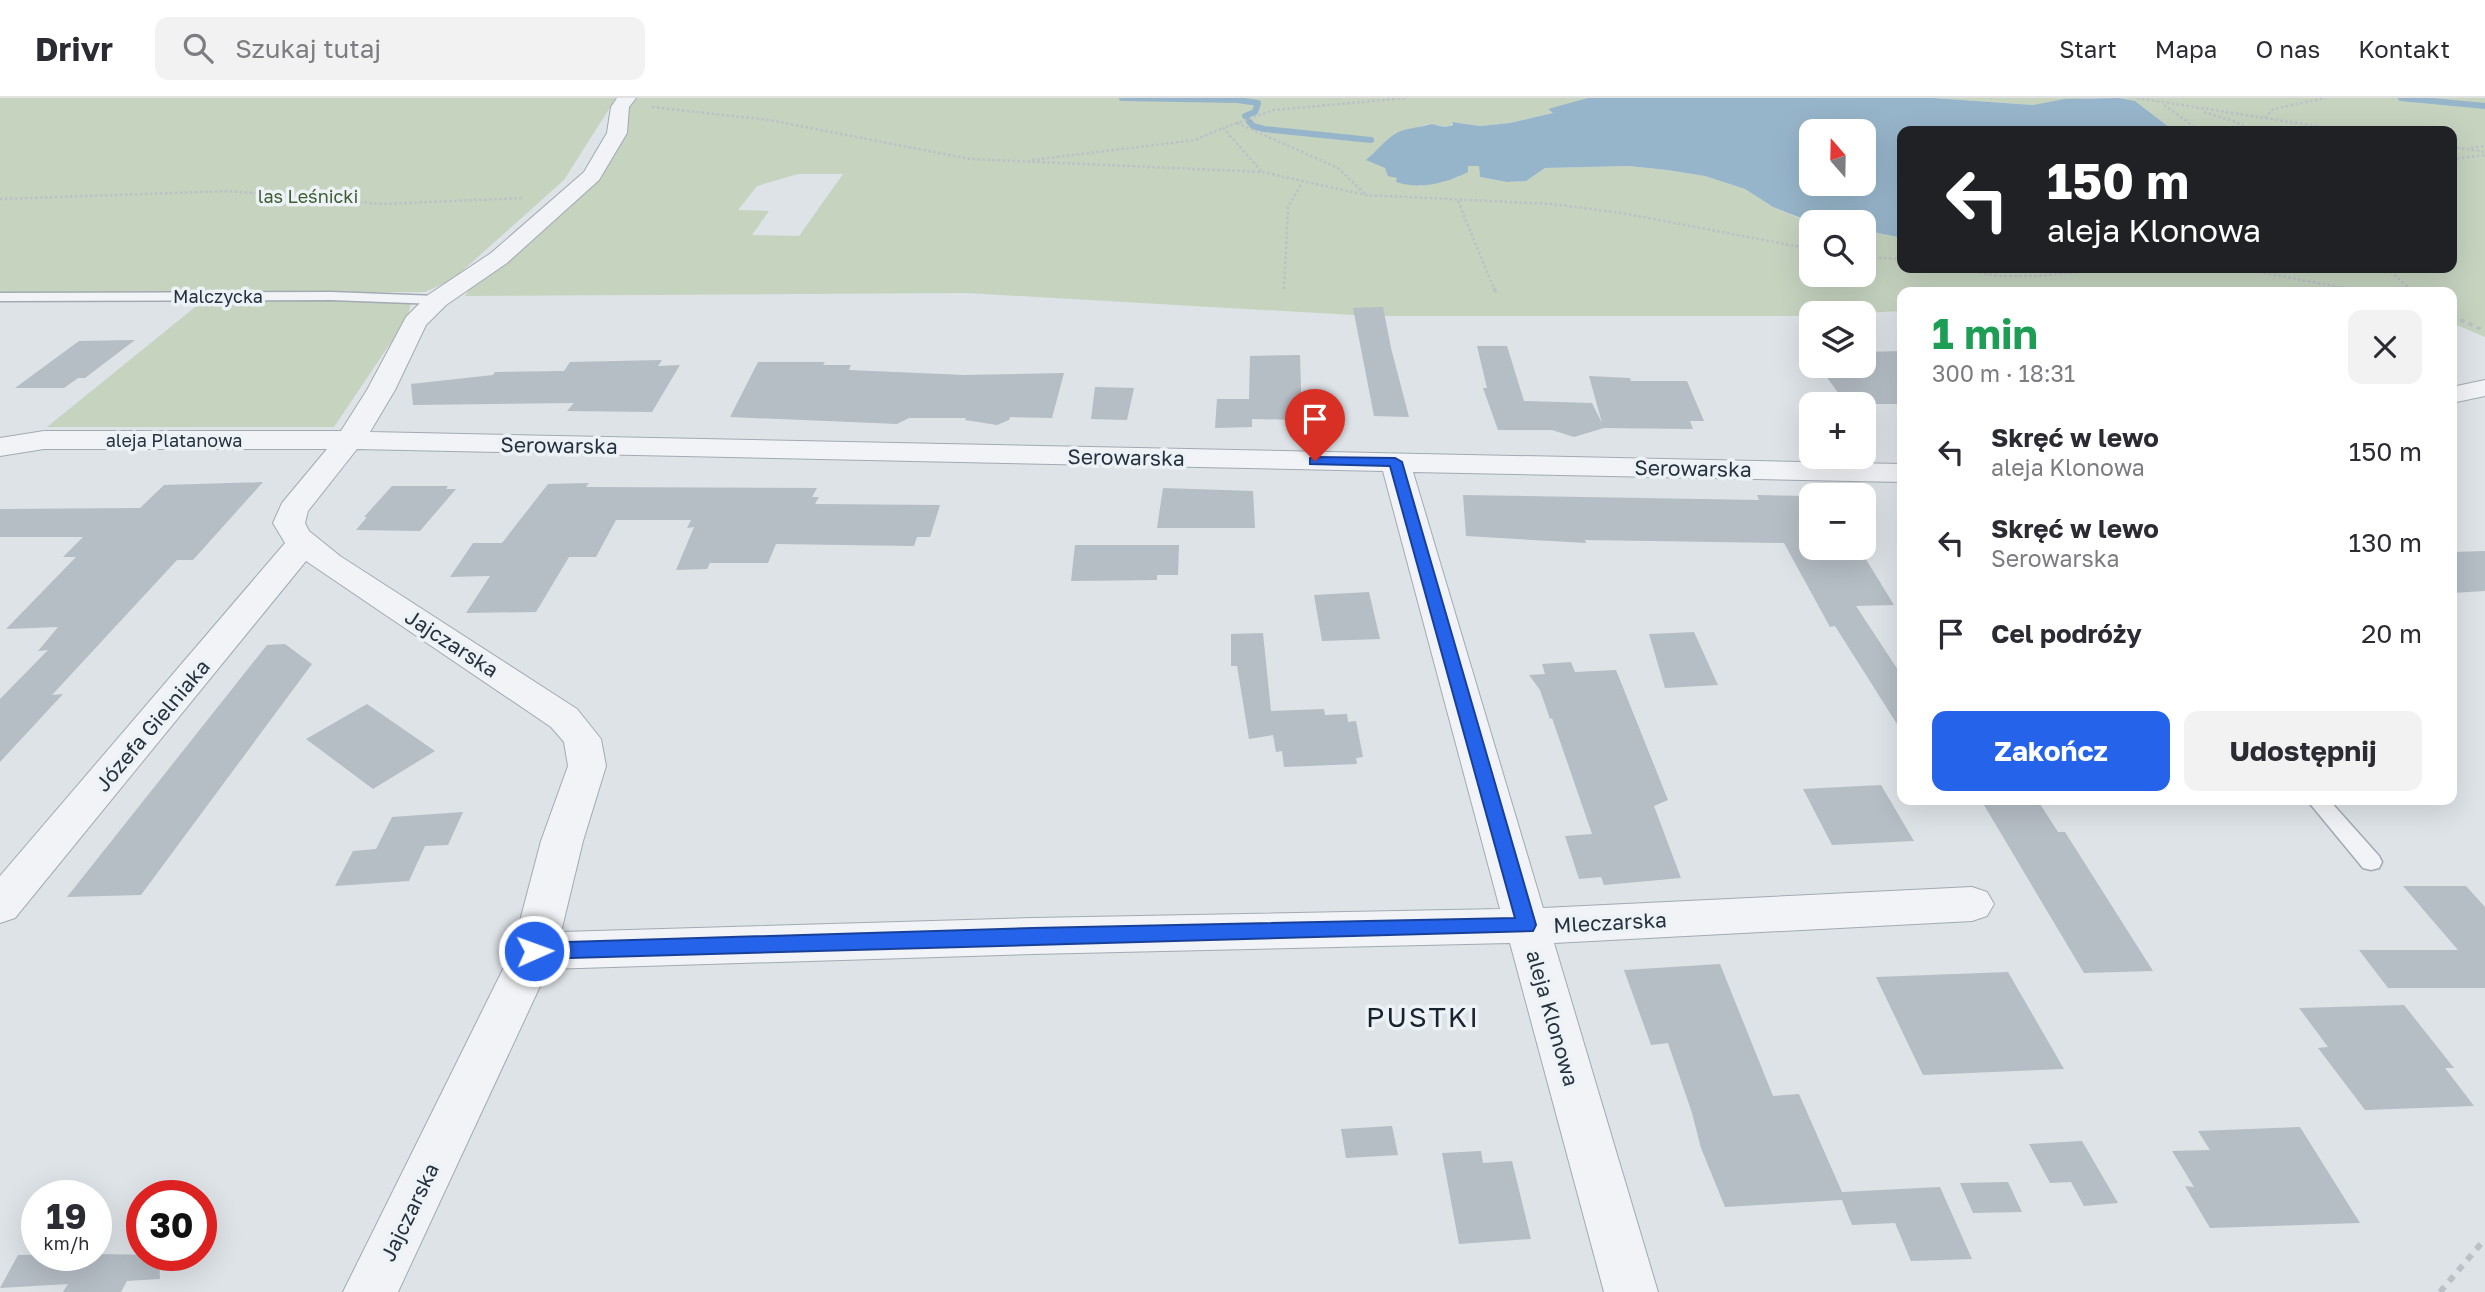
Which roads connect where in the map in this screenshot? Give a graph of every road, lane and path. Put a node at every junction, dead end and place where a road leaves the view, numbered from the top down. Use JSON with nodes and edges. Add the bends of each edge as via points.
{"nodes":[{"id":1,"x":1405,"y":98,"type":"edge"},
{"id":2,"x":2137,"y":98,"type":"edge"},
{"id":3,"x":2152,"y":98,"type":"edge"},
{"id":4,"x":2184,"y":98,"type":"edge"},
{"id":5,"x":2326,"y":98,"type":"edge"},
{"id":6,"x":623,"y":102,"type":"edge"},
{"id":7,"x":2161,"y":103,"type":"junction"},
{"id":8,"x":2186,"y":107,"type":"junction"},
{"id":9,"x":2265,"y":118,"type":"junction"},
{"id":10,"x":1237,"y":122,"type":"junction"},
{"id":11,"x":2193,"y":126,"type":"edge"},
{"id":12,"x":2243,"y":126,"type":"edge"},
{"id":13,"x":2316,"y":126,"type":"edge"},
{"id":14,"x":1223,"y":128,"type":"junction"},
{"id":15,"x":2485,"y":146,"type":"edge"},
{"id":16,"x":2457,"y":148,"type":"edge"},
{"id":17,"x":2466,"y":149,"type":"junction"},
{"id":18,"x":2485,"y":154,"type":"edge"},
{"id":19,"x":2457,"y":158,"type":"edge"},
{"id":20,"x":1018,"y":162,"type":"junction"},
{"id":21,"x":1262,"y":172,"type":"junction"},
{"id":22,"x":1302,"y":183,"type":"junction"},
{"id":23,"x":1366,"y":195,"type":"junction"},
{"id":24,"x":569,"y":198,"type":"junction"},
{"id":25,"x":0,"y":199,"type":"edge"},
{"id":26,"x":1458,"y":201,"type":"junction"},
{"id":27,"x":1799,"y":247,"type":"edge"},
{"id":28,"x":1876,"y":258,"type":"edge"},
{"id":29,"x":1897,"y":259,"type":"edge"},
{"id":30,"x":1982,"y":273,"type":"edge"},
{"id":31,"x":2066,"y":273,"type":"edge"},
{"id":32,"x":2264,"y":273,"type":"edge"},
{"id":33,"x":2392,"y":273,"type":"edge"},
{"id":34,"x":2338,"y":287,"type":"edge"},
{"id":35,"x":2408,"y":287,"type":"edge"},
{"id":36,"x":1284,"y":289,"type":"dead end"},
{"id":37,"x":1496,"y":293,"type":"dead end"},
{"id":38,"x":0,"y":297,"type":"edge"},
{"id":39,"x":437,"y":300,"type":"junction"},
{"id":40,"x":2457,"y":318,"type":"edge"},
{"id":41,"x":2485,"y":331,"type":"edge"},
{"id":42,"x":2485,"y":388,"type":"edge"},
{"id":43,"x":2457,"y":394,"type":"edge"},
{"id":44,"x":349,"y":440,"type":"junction"},
{"id":45,"x":0,"y":447,"type":"edge"},
{"id":46,"x":1395,"y":462,"type":"junction"},
{"id":47,"x":1897,"y":473,"type":"edge"},
{"id":48,"x":303,"y":543,"type":"junction"},
{"id":49,"x":2321,"y":805,"type":"edge"},
{"id":50,"x":2371,"y":862,"type":"dead end"},
{"id":51,"x":1972,"y":904,"type":"dead end"},
{"id":52,"x":0,"y":906,"type":"edge"},
{"id":53,"x":1526,"y":925,"type":"junction"},
{"id":54,"x":534,"y":951,"type":"junction"},
{"id":55,"x":2485,"y":1239,"type":"edge"},
{"id":56,"x":370,"y":1292,"type":"edge"},
{"id":57,"x":1631,"y":1292,"type":"edge"},
{"id":58,"x":2440,"y":1292,"type":"edge"}],
"edges":[{"from":1,"to":10,"type":"path","via":[[1274,110]]},
{"from":2,"to":7,"type":"path"},
{"from":3,"to":7,"type":"path"},
{"from":4,"to":8,"type":"path"},
{"from":5,"to":9,"type":"path","via":[[2273,109]]},
{"from":6,"to":20,"type":"path","via":[[743,116],[925,153]]},
{"from":6,"to":24,"type":"street","via":[[617,133],[592,176]]},
{"from":7,"to":8,"type":"path"},
{"from":7,"to":11,"type":"path"},
{"from":8,"to":9,"type":"path"},
{"from":8,"to":12,"type":"path"},
{"from":9,"to":13,"type":"path"},
{"from":10,"to":14,"type":"path"},
{"from":10,"to":23,"type":"path","via":[[1338,168]]},
{"from":14,"to":20,"type":"path","via":[[1195,140]]},
{"from":14,"to":21,"type":"path"},
{"from":15,"to":17,"type":"path"},
{"from":16,"to":17,"type":"path"},
{"from":17,"to":18,"type":"path"},
{"from":18,"to":19,"type":"path"},
{"from":20,"to":21,"type":"path"},
{"from":21,"to":22,"type":"path"},
{"from":22,"to":23,"type":"path"},
{"from":22,"to":36,"type":"path","via":[[1288,207]]},
{"from":23,"to":26,"type":"path"},
{"from":24,"to":25,"type":"path","via":[[382,204],[229,191]]},
{"from":24,"to":39,"type":"street","via":[[499,258]]},
{"from":26,"to":27,"type":"path","via":[[1552,204],[1622,213]]},
{"from":26,"to":37,"type":"path"},
{"from":28,"to":29,"type":"path"},
{"from":30,"to":31,"type":"path"},
{"from":32,"to":34,"type":"path"},
{"from":33,"to":35,"type":"path"},
{"from":38,"to":39,"type":"lane","name":"Malczycka"},
{"from":39,"to":44,"type":"street","via":[[415,322],[381,390]]},
{"from":40,"to":41,"type":"path"},
{"from":42,"to":43,"type":"street"},
{"from":44,"to":45,"type":"street","name":"aleja Platanowa","via":[[44,440]]},
{"from":44,"to":46,"type":"street","name":"Serowarska"},
{"from":44,"to":48,"type":"street","via":[[293,510],[289,523]]},
{"from":46,"to":47,"type":"street","name":"Serowarska"},
{"from":46,"to":53,"type":"street","name":"aleja Klonowa"},
{"from":48,"to":52,"type":"street","name":"Józefa Gielniaka"},
{"from":48,"to":54,"type":"street","name":"Jajczarska","via":[[564,718],[582,739],[587,766]]},
{"from":49,"to":50,"type":"lane"},
{"from":51,"to":53,"type":"street","name":"Mleczarska"},
{"from":53,"to":54,"type":"street","name":"Mleczarska"},
{"from":53,"to":57,"type":"street","name":"aleja Klonowa"},
{"from":54,"to":56,"type":"street","name":"Jajczarska"},
{"from":55,"to":58,"type":"path"}]}
